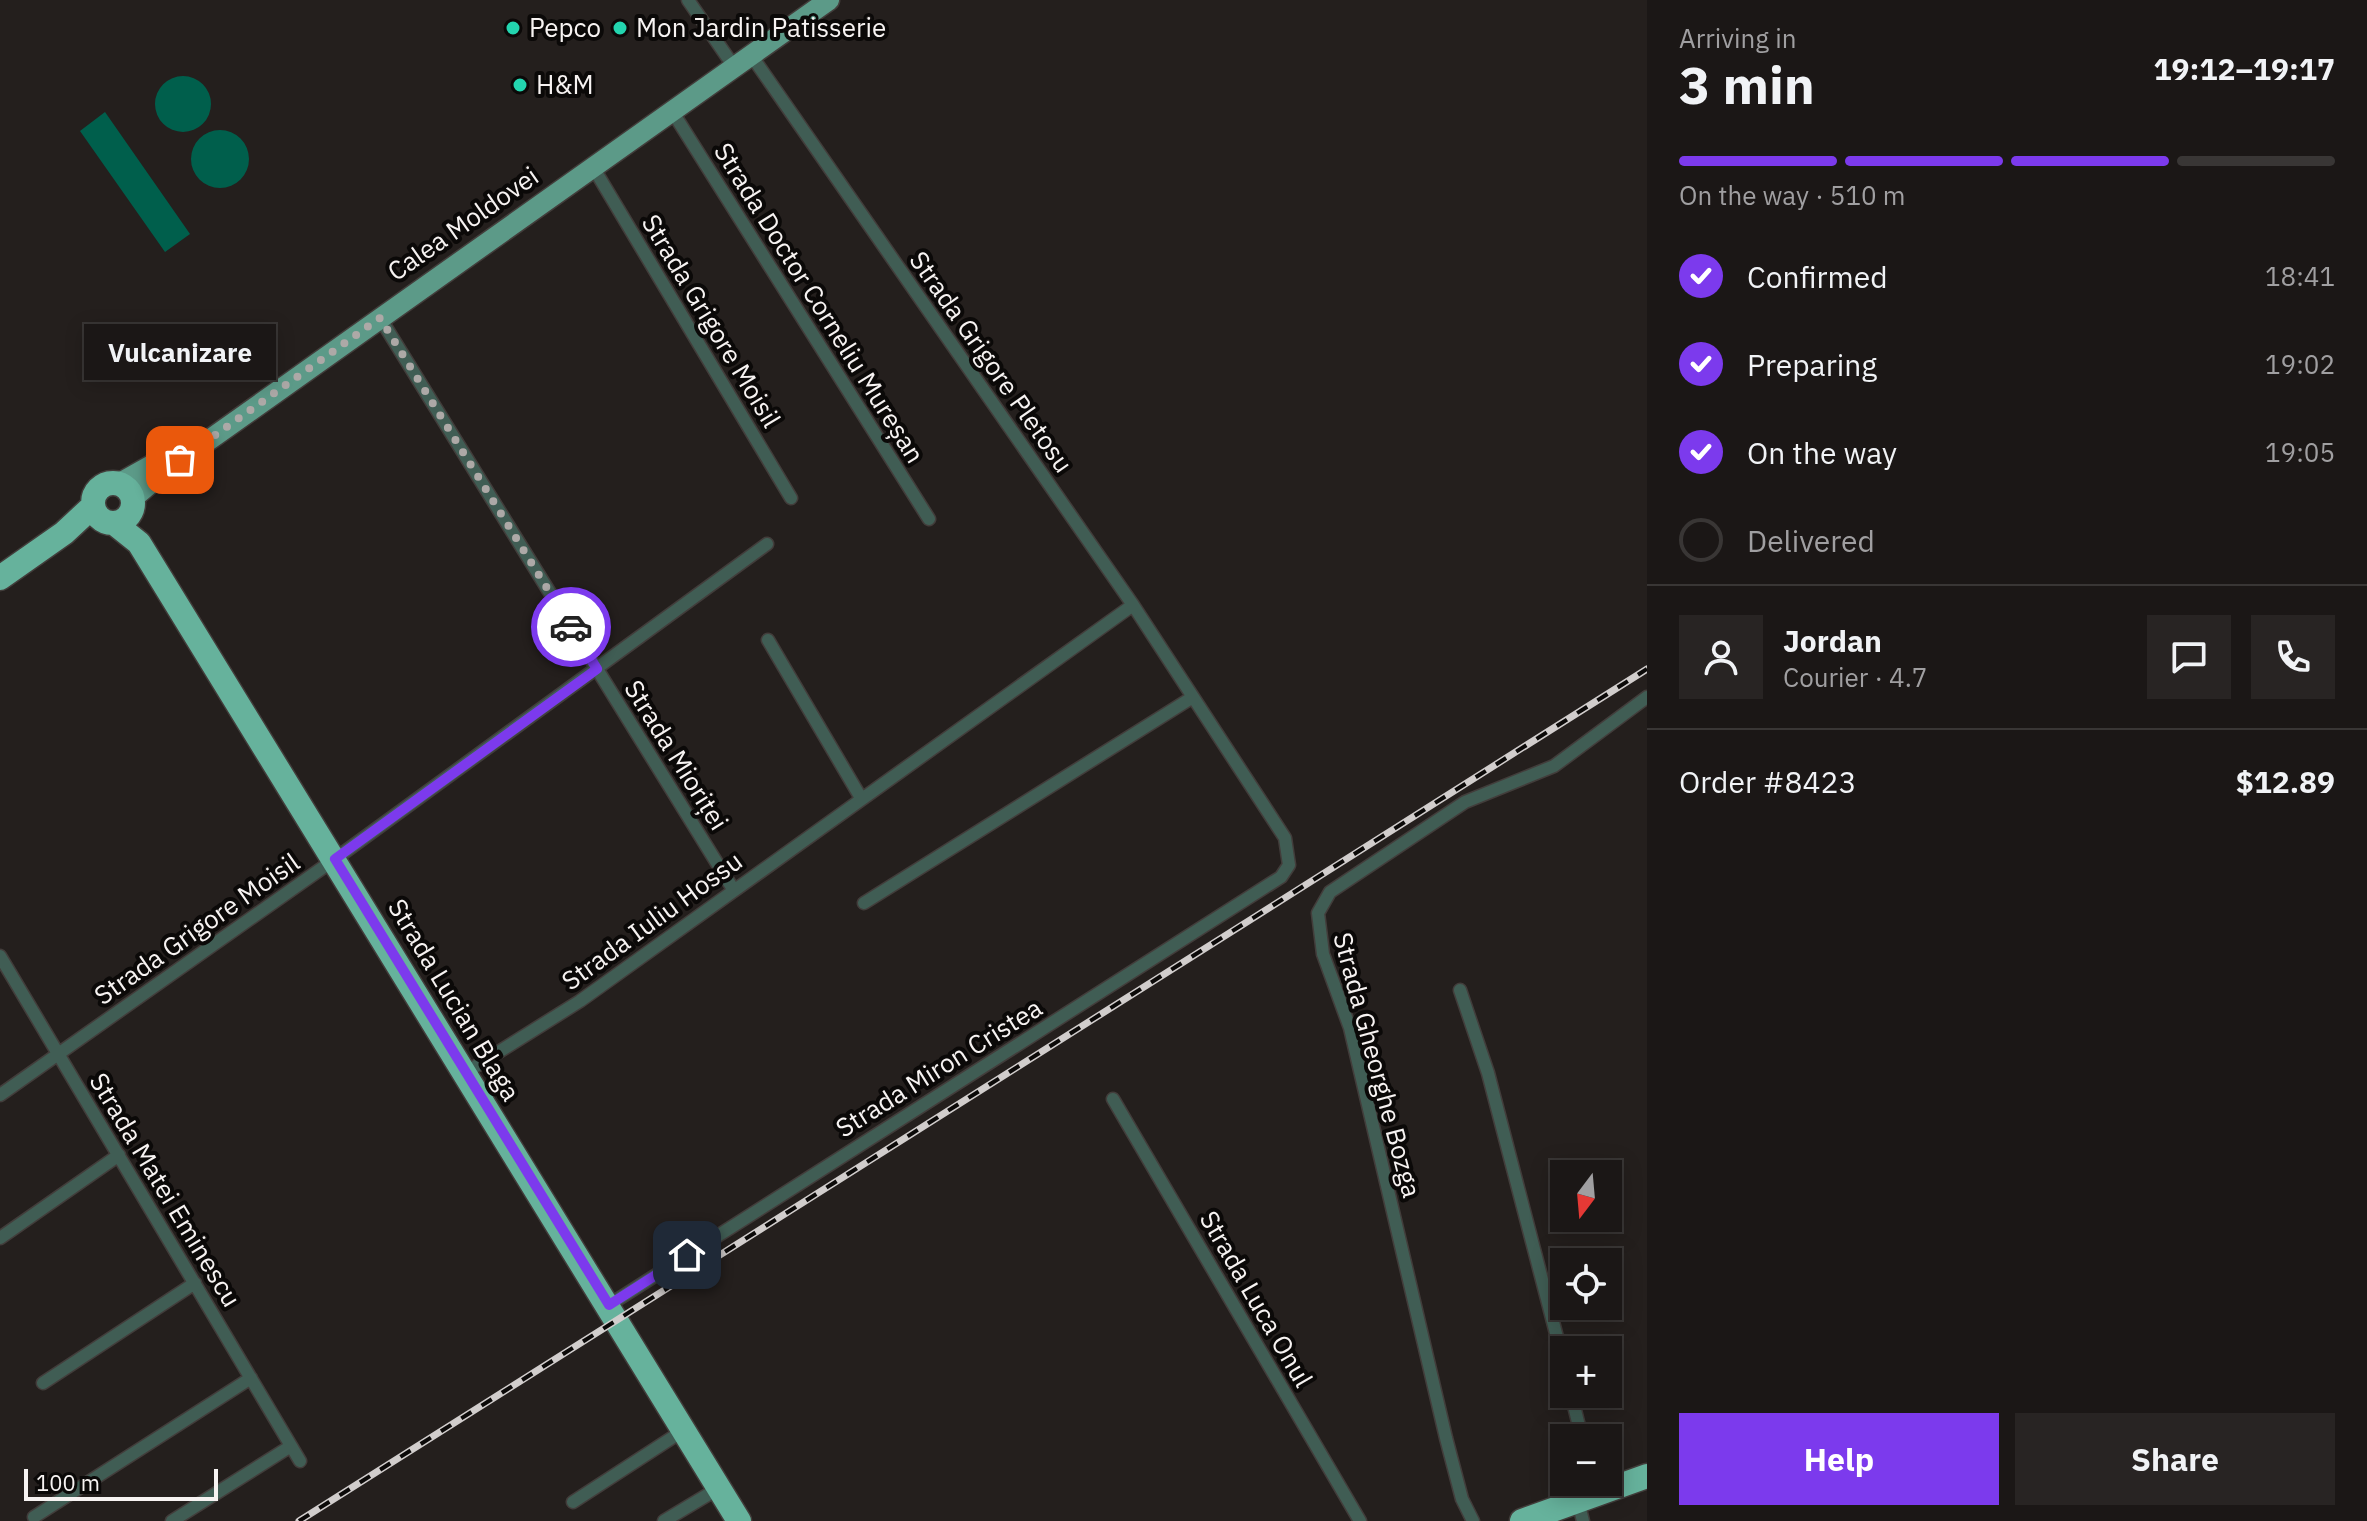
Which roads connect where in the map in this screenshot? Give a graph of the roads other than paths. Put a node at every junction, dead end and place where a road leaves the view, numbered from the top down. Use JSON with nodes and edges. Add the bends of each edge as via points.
{"nodes":[{"id":1,"x":688,"y":0,"type":"edge"},
{"id":2,"x":810,"y":0,"type":"edge"},
{"id":3,"x":829,"y":0,"type":"edge"},
{"id":4,"x":751,"y":55,"type":"junction"},
{"id":5,"x":728,"y":58,"type":"junction"},
{"id":6,"x":672,"y":111,"type":"junction"},
{"id":7,"x":593,"y":167,"type":"junction"},
{"id":8,"x":380,"y":318,"type":"junction"},
{"id":9,"x":791,"y":498,"type":"dead end"},
{"id":10,"x":115,"y":507,"type":"junction"},
{"id":11,"x":929,"y":519,"type":"dead end"},
{"id":12,"x":767,"y":544,"type":"dead end"},
{"id":13,"x":0,"y":578,"type":"edge"},
{"id":14,"x":1133,"y":605,"type":"junction"},
{"id":15,"x":768,"y":640,"type":"dead end"},
{"id":16,"x":597,"y":669,"type":"junction"},
{"id":17,"x":1193,"y":697,"type":"junction"},
{"id":18,"x":1647,"y":697,"type":"edge"},
{"id":19,"x":861,"y":798,"type":"junction"},
{"id":20,"x":335,"y":859,"type":"junction"},
{"id":21,"x":1289,"y":865,"type":"joint"},
{"id":22,"x":733,"y":889,"type":"junction"},
{"id":23,"x":864,"y":903,"type":"dead end"},
{"id":24,"x":0,"y":956,"type":"edge"},
{"id":25,"x":1460,"y":990,"type":"dead end"},
{"id":26,"x":58,"y":1052,"type":"junction"},
{"id":27,"x":465,"y":1073,"type":"junction"},
{"id":28,"x":0,"y":1095,"type":"edge"},
{"id":29,"x":1113,"y":1099,"type":"dead end"},
{"id":30,"x":119,"y":1155,"type":"junction"},
{"id":31,"x":0,"y":1238,"type":"edge"},
{"id":32,"x":195,"y":1283,"type":"junction"},
{"id":33,"x":609,"y":1305,"type":"junction"},
{"id":34,"x":1557,"y":1336,"type":"edge"},
{"id":35,"x":251,"y":1378,"type":"junction"},
{"id":36,"x":43,"y":1383,"type":"dead end"},
{"id":37,"x":684,"y":1430,"type":"junction"},
{"id":38,"x":291,"y":1446,"type":"junction"},
{"id":39,"x":300,"y":1461,"type":"dead end"},
{"id":40,"x":1647,"y":1476,"type":"edge"},
{"id":41,"x":719,"y":1488,"type":"junction"},
{"id":42,"x":1587,"y":1499,"type":"edge"},
{"id":43,"x":573,"y":1502,"type":"dead end"},
{"id":44,"x":34,"y":1517,"type":"dead end"},
{"id":45,"x":172,"y":1521,"type":"edge"},
{"id":46,"x":664,"y":1521,"type":"edge"},
{"id":47,"x":739,"y":1521,"type":"edge"},
{"id":48,"x":1360,"y":1521,"type":"edge"},
{"id":49,"x":1473,"y":1521,"type":"edge"},
{"id":50,"x":1522,"y":1521,"type":"edge"}],
"edges":[{"from":1,"to":5,"type":"street"},
{"from":2,"to":5,"type":"main road","name":"Calea Moldovei"},
{"from":3,"to":4,"type":"main road","name":"Calea Moldovei"},
{"from":4,"to":6,"type":"main road","name":"Calea Moldovei"},
{"from":4,"to":14,"type":"street","name":"Strada Grigore Pletosu"},
{"from":5,"to":10,"type":"main road","name":"Calea Moldovei","via":[[158,463]]},
{"from":6,"to":7,"type":"main road","name":"Calea Moldovei"},
{"from":6,"to":11,"type":"street","name":"Strada Doctor Corneliu Mureșan"},
{"from":7,"to":8,"type":"main road","name":"Calea Moldovei"},
{"from":7,"to":9,"type":"street","name":"Strada Grigore Moisil"},
{"from":8,"to":10,"type":"main road","name":"Calea Moldovei"},
{"from":8,"to":16,"type":"street","name":"Strada Mioriței"},
{"from":10,"to":13,"type":"highway","name":"Calea Moldovei","via":[[64,533]]},
{"from":10,"to":20,"type":"highway","name":"Strada Lucian Blaga"},
{"from":12,"to":16,"type":"street","name":"Strada Grigore Moisil"},
{"from":14,"to":17,"type":"street","name":"Strada Grigore Pletosu"},
{"from":14,"to":19,"type":"street","name":"Strada Iuliu Hossu"},
{"from":15,"to":19,"type":"street"},
{"from":16,"to":20,"type":"street","name":"Strada Grigore Moisil"},
{"from":16,"to":22,"type":"street","name":"Strada Mioriței"},
{"from":17,"to":21,"type":"street","name":"Strada Grigore Pletosu","via":[[1285,838]]},
{"from":17,"to":23,"type":"street"},
{"from":18,"to":49,"type":"street","name":"Strada Gheorghe Bozga","via":[[1554,766],[1465,802],[1330,892],[1318,913],[1323,954],[1350,1028],[1446,1438]]},
{"from":19,"to":22,"type":"street","name":"Strada Iuliu Hossu"},
{"from":20,"to":26,"type":"street","name":"Strada Grigore Moisil"},
{"from":20,"to":27,"type":"highway","name":"Strada Lucian Blaga"},
{"from":21,"to":33,"type":"street","name":"Strada Miron Cristea","via":[[1281,877]]},
{"from":22,"to":27,"type":"street","name":"Strada Iuliu Hossu","via":[[580,1001]]},
{"from":24,"to":26,"type":"street","name":"Strada Matei Eminescu"},
{"from":25,"to":34,"type":"street","via":[[1488,1073]]},
{"from":26,"to":28,"type":"street","name":"Strada Grigore Moisil"},
{"from":26,"to":30,"type":"street","name":"Strada Matei Eminescu"},
{"from":27,"to":33,"type":"highway","name":"Strada Lucian Blaga"},
{"from":29,"to":48,"type":"street","name":"Strada Luca Onul"},
{"from":30,"to":31,"type":"street"},
{"from":30,"to":32,"type":"street","name":"Strada Matei Eminescu"},
{"from":32,"to":35,"type":"street","name":"Strada Matei Eminescu"},
{"from":32,"to":36,"type":"street"},
{"from":33,"to":37,"type":"highway","name":"Strada Lucian Blaga"},
{"from":35,"to":38,"type":"street","name":"Strada Matei Eminescu"},
{"from":35,"to":44,"type":"street"},
{"from":37,"to":41,"type":"highway","name":"Strada Lucian Blaga"},
{"from":37,"to":43,"type":"street"},
{"from":38,"to":39,"type":"street","name":"Strada Matei Eminescu"},
{"from":38,"to":45,"type":"street"},
{"from":40,"to":42,"type":"highway"},
{"from":41,"to":46,"type":"street"},
{"from":41,"to":47,"type":"highway","name":"Strada Lucian Blaga"},
{"from":42,"to":50,"type":"highway"}]}
